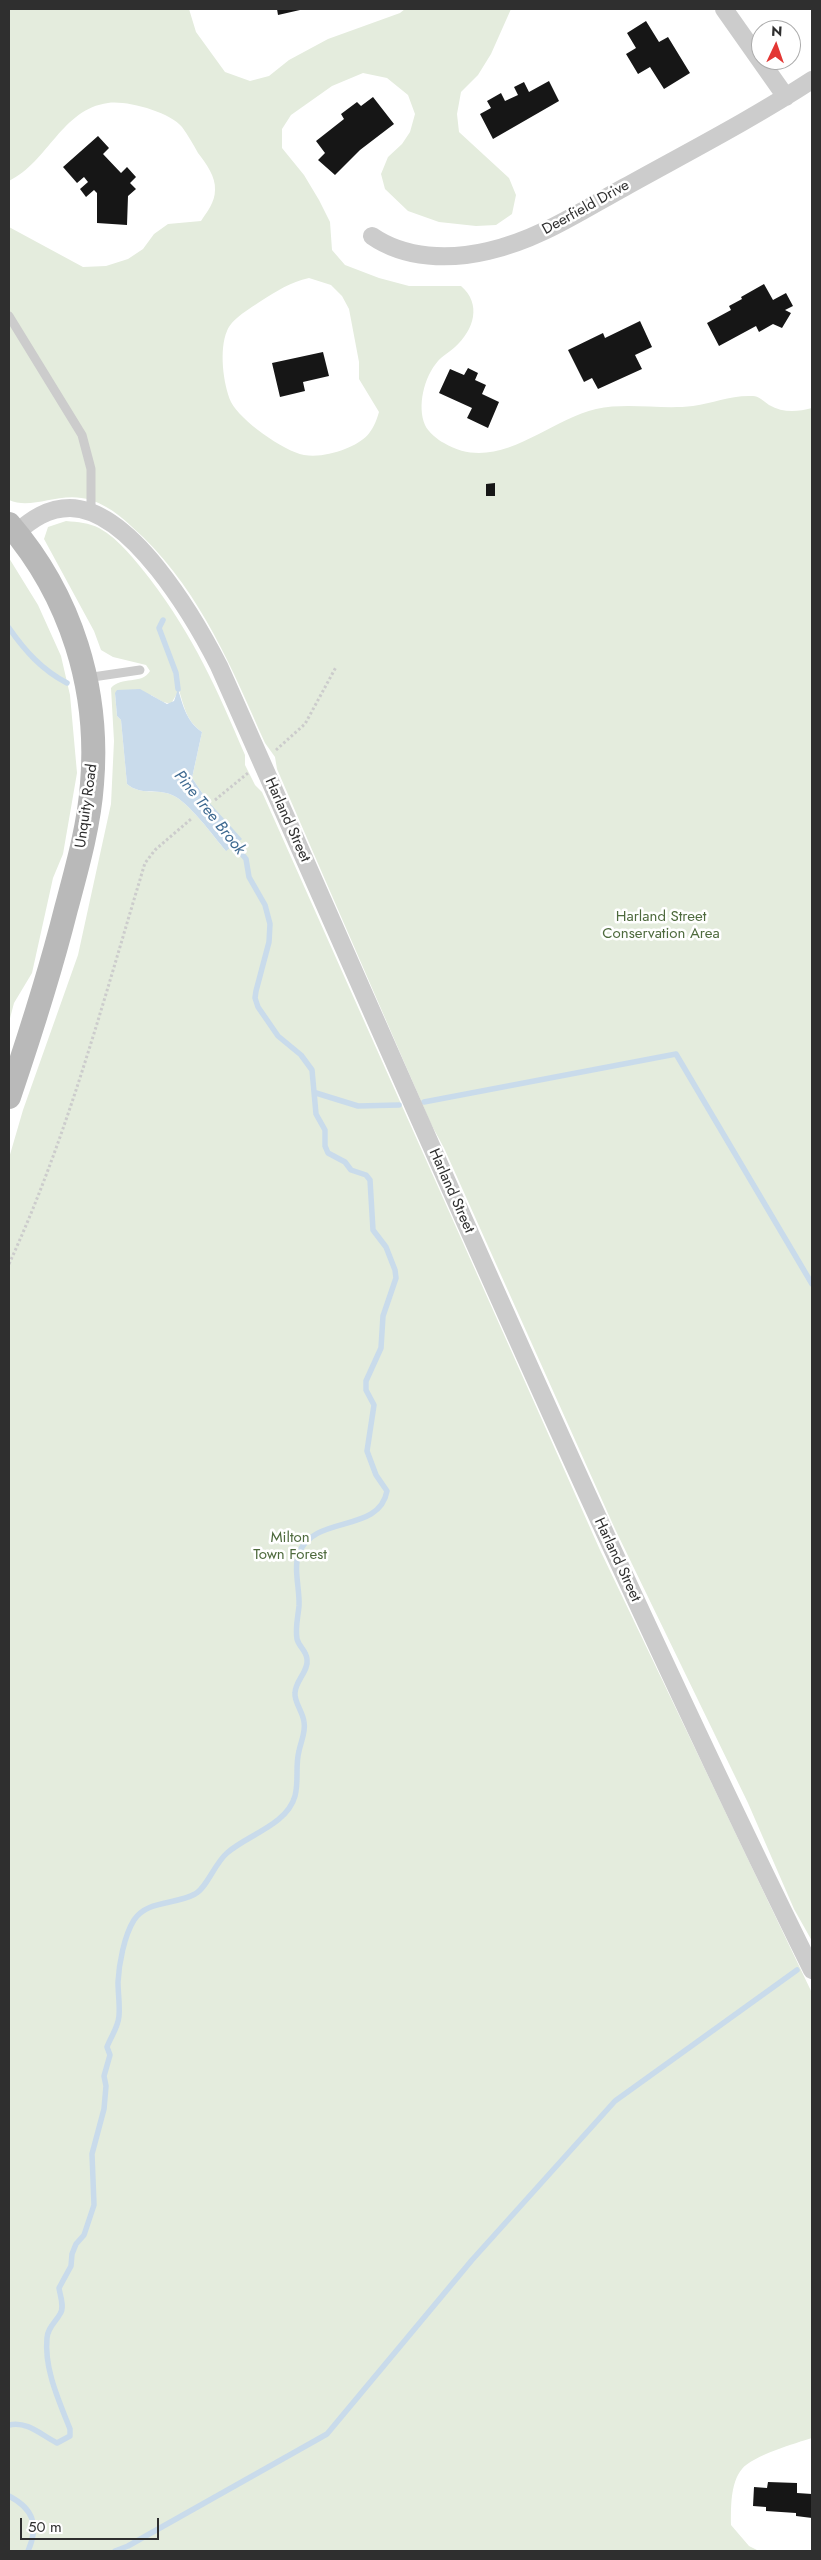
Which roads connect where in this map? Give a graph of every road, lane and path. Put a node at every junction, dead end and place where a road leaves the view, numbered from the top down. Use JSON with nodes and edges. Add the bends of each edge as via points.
{"nodes":[{"id":1,"x":724,"y":9,"type":"edge"},
{"id":2,"x":812,"y":80,"type":"edge"},
{"id":3,"x":786,"y":97,"type":"junction"},
{"id":4,"x":372,"y":236,"type":"dead end"},
{"id":5,"x":9,"y":316,"type":"edge"},
{"id":6,"x":91,"y":512,"type":"junction"},
{"id":7,"x":12,"y":529,"type":"edge"},
{"id":8,"x":336,"y":667,"type":"dead end"},
{"id":9,"x":140,"y":670,"type":"dead end"},
{"id":10,"x":86,"y":678,"type":"junction"},
{"id":11,"x":261,"y":762,"type":"junction"},
{"id":12,"x":215,"y":800,"type":"dead end"},
{"id":13,"x":191,"y":819,"type":"dead end"},
{"id":14,"x":9,"y":1097,"type":"edge"},
{"id":15,"x":9,"y":1264,"type":"edge"},
{"id":16,"x":812,"y":1970,"type":"edge"}],
"edges":[{"from":1,"to":3,"type":"street"},
{"from":2,"to":3,"type":"street","name":"Deerfield Drive"},
{"from":3,"to":4,"type":"street","name":"Deerfield Drive","via":[[547,229],[511,245],[471,254],[421,255],[394,249]]},
{"from":5,"to":6,"type":"lane","via":[[82,435],[92,469]]},
{"from":6,"to":7,"type":"street","name":"Harland Street","via":[[75,508],[54,510]]},
{"from":6,"to":11,"type":"street","name":"Harland Street","via":[[113,524],[139,548],[182,602],[219,666]]},
{"from":7,"to":10,"type":"main road","name":"Unquity Road","via":[[36,559],[60,605]]},
{"from":8,"to":11,"type":"path","via":[[305,724]]},
{"from":9,"to":10,"type":"lane"},
{"from":10,"to":14,"type":"main road","name":"Unquity Road","via":[[94,748],[88,820],[60,935]]},
{"from":11,"to":12,"type":"path"},
{"from":11,"to":16,"type":"street","name":"Harland Street","via":[[604,1532]]},
{"from":13,"to":15,"type":"path","via":[[154,850],[145,862],[74,1097]]}]}
